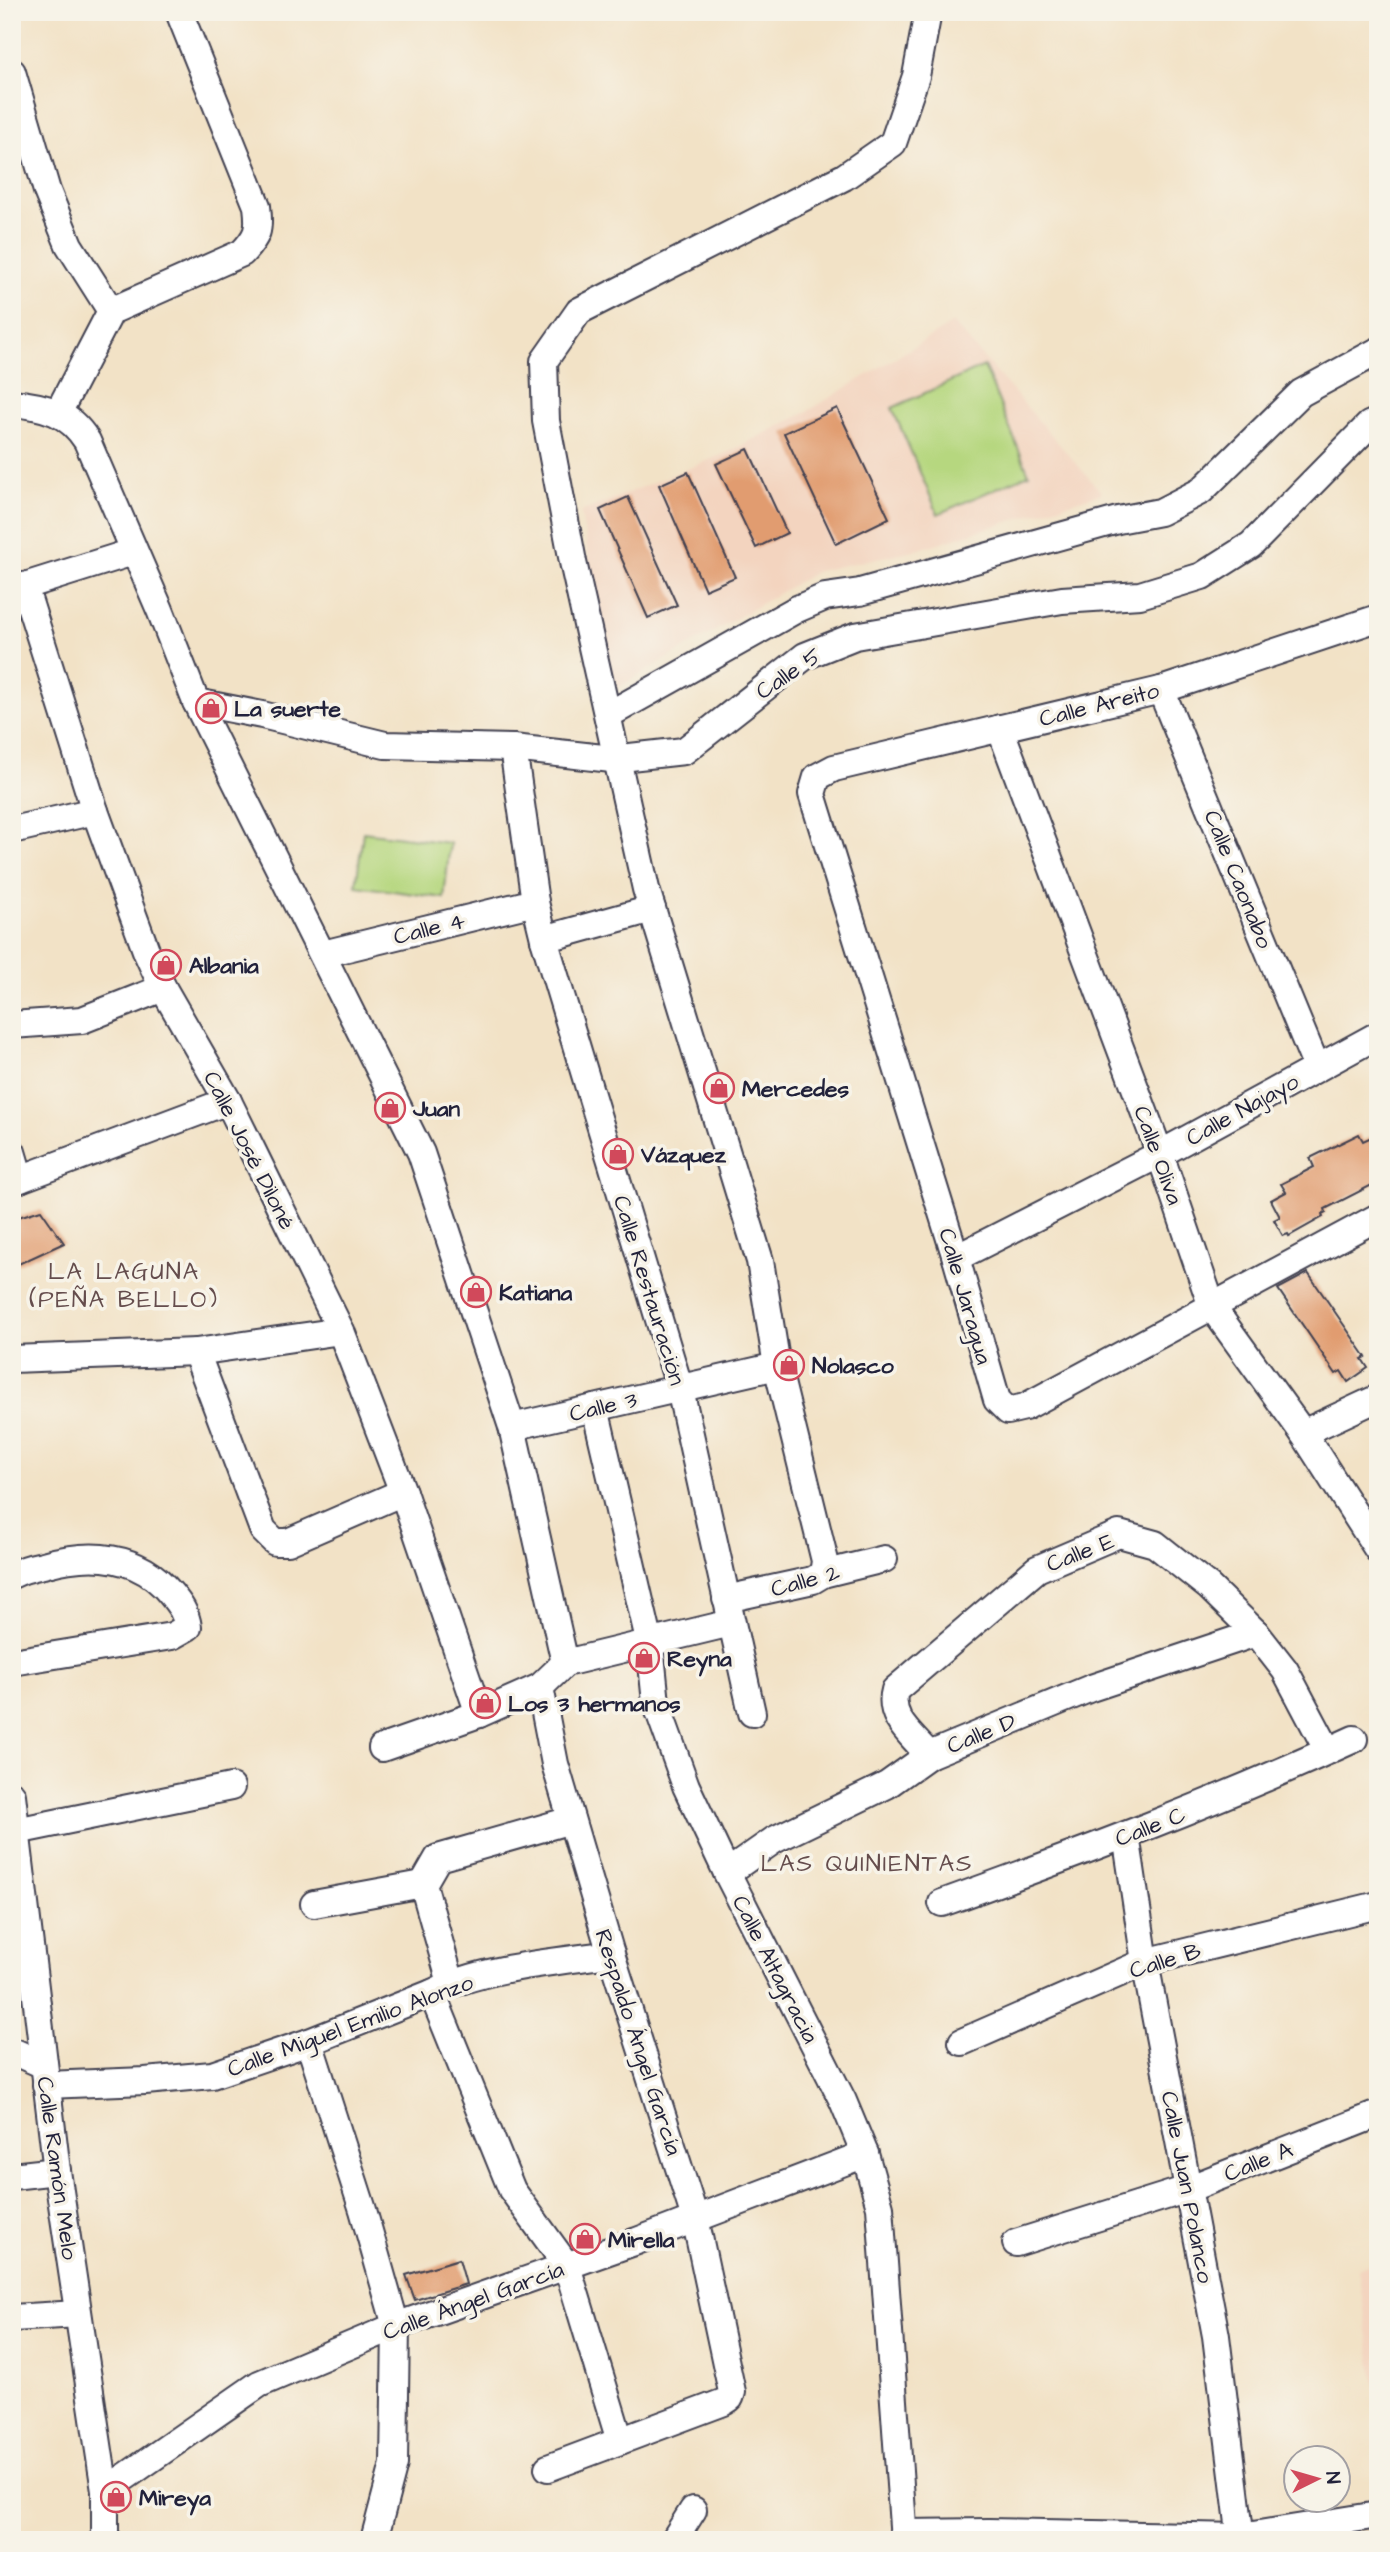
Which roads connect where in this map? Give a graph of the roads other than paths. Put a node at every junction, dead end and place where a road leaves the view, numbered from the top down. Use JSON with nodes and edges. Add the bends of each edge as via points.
{"nodes":[{"id":1,"x":179,"y":12,"type":"edge"},
{"id":2,"x":928,"y":12,"type":"edge"},
{"id":3,"x":12,"y":72,"type":"edge"},
{"id":4,"x":111,"y":311,"type":"junction"},
{"id":5,"x":1378,"y":351,"type":"edge"},
{"id":6,"x":12,"y":403,"type":"edge"},
{"id":7,"x":58,"y":413,"type":"junction"},
{"id":8,"x":1378,"y":421,"type":"edge"},
{"id":9,"x":134,"y":552,"type":"junction"},
{"id":10,"x":18,"y":588,"type":"edge"},
{"id":11,"x":1378,"y":618,"type":"edge"},
{"id":12,"x":1161,"y":690,"type":"junction"},
{"id":13,"x":196,"y":702,"type":"junction"},
{"id":14,"x":608,"y":715,"type":"junction"},
{"id":15,"x":1000,"y":729,"type":"junction"},
{"id":16,"x":513,"y":748,"type":"junction"},
{"id":17,"x":618,"y":758,"type":"junction"},
{"id":18,"x":817,"y":777,"type":"joint"},
{"id":19,"x":95,"y":811,"type":"junction"},
{"id":20,"x":12,"y":830,"type":"edge"},
{"id":21,"x":535,"y":902,"type":"junction"},
{"id":22,"x":652,"y":909,"type":"junction"},
{"id":23,"x":544,"y":939,"type":"junction"},
{"id":24,"x":323,"y":954,"type":"junction"},
{"id":25,"x":163,"y":988,"type":"junction"},
{"id":26,"x":12,"y":1025,"type":"edge"},
{"id":27,"x":1378,"y":1035,"type":"edge"},
{"id":28,"x":1317,"y":1068,"type":"junction"},
{"id":29,"x":228,"y":1101,"type":"junction"},
{"id":30,"x":12,"y":1152,"type":"edge"},
{"id":31,"x":1160,"y":1154,"type":"junction"},
{"id":32,"x":16,"y":1180,"type":"edge"},
{"id":33,"x":1378,"y":1217,"type":"edge"},
{"id":34,"x":956,"y":1258,"type":"junction"},
{"id":35,"x":1212,"y":1307,"type":"junction"},
{"id":36,"x":341,"y":1331,"type":"junction"},
{"id":37,"x":196,"y":1352,"type":"junction"},
{"id":38,"x":12,"y":1359,"type":"edge"},
{"id":39,"x":777,"y":1366,"type":"junction"},
{"id":40,"x":680,"y":1388,"type":"junction"},
{"id":41,"x":1378,"y":1398,"type":"edge"},
{"id":42,"x":595,"y":1408,"type":"junction"},
{"id":43,"x":512,"y":1427,"type":"junction"},
{"id":44,"x":1303,"y":1433,"type":"junction"},
{"id":45,"x":402,"y":1492,"type":"junction"},
{"id":46,"x":1378,"y":1550,"type":"edge"},
{"id":47,"x":884,"y":1559,"type":"dead end"},
{"id":48,"x":823,"y":1574,"type":"junction"},
{"id":49,"x":12,"y":1575,"type":"edge"},
{"id":50,"x":729,"y":1611,"type":"junction"},
{"id":51,"x":1256,"y":1633,"type":"junction"},
{"id":52,"x":650,"y":1644,"type":"junction"},
{"id":53,"x":12,"y":1662,"type":"edge"},
{"id":54,"x":565,"y":1663,"type":"junction"},
{"id":55,"x":540,"y":1687,"type":"junction"},
{"id":56,"x":752,"y":1713,"type":"dead end"},
{"id":57,"x":479,"y":1714,"type":"junction"},
{"id":58,"x":1354,"y":1739,"type":"dead end"},
{"id":59,"x":382,"y":1748,"type":"dead end"},
{"id":60,"x":1328,"y":1751,"type":"junction"},
{"id":61,"x":929,"y":1755,"type":"junction"},
{"id":62,"x":231,"y":1787,"type":"dead end"},
{"id":63,"x":12,"y":1795,"type":"edge"},
{"id":64,"x":571,"y":1820,"type":"junction"},
{"id":65,"x":16,"y":1831,"type":"junction"},
{"id":66,"x":1126,"y":1835,"type":"junction"},
{"id":67,"x":727,"y":1873,"type":"junction"},
{"id":68,"x":423,"y":1884,"type":"junction"},
{"id":69,"x":942,"y":1903,"type":"dead end"},
{"id":70,"x":314,"y":1904,"type":"dead end"},
{"id":71,"x":1378,"y":1905,"type":"edge"},
{"id":72,"x":611,"y":1954,"type":"junction"},
{"id":73,"x":1145,"y":1962,"type":"junction"},
{"id":74,"x":442,"y":1988,"type":"junction"},
{"id":75,"x":309,"y":2042,"type":"junction"},
{"id":76,"x":962,"y":2042,"type":"dead end"},
{"id":77,"x":12,"y":2051,"type":"edge"},
{"id":78,"x":45,"y":2075,"type":"junction"},
{"id":79,"x":1378,"y":2114,"type":"edge"},
{"id":80,"x":865,"y":2154,"type":"junction"},
{"id":81,"x":57,"y":2171,"type":"junction"},
{"id":82,"x":12,"y":2176,"type":"edge"},
{"id":83,"x":1188,"y":2189,"type":"junction"},
{"id":84,"x":695,"y":2218,"type":"junction"},
{"id":85,"x":1016,"y":2243,"type":"dead end"},
{"id":86,"x":567,"y":2266,"type":"junction"},
{"id":87,"x":78,"y":2314,"type":"junction"},
{"id":88,"x":12,"y":2318,"type":"edge"},
{"id":89,"x":396,"y":2326,"type":"junction"},
{"id":90,"x":620,"y":2441,"type":"junction"},
{"id":91,"x":548,"y":2468,"type":"dead end"},
{"id":92,"x":105,"y":2491,"type":"junction"},
{"id":93,"x":693,"y":2510,"type":"dead end"},
{"id":94,"x":1378,"y":2515,"type":"edge"},
{"id":95,"x":904,"y":2537,"type":"edge"},
{"id":96,"x":1241,"y":2538,"type":"edge"},
{"id":97,"x":105,"y":2540,"type":"edge"},
{"id":98,"x":374,"y":2540,"type":"edge"},
{"id":99,"x":674,"y":2540,"type":"edge"}],
"edges":[{"from":1,"to":4,"type":"street","via":[[257,206],[260,225],[242,253]]},
{"from":2,"to":14,"type":"street","via":[[916,76],[893,144],[844,177],[579,311],[544,360],[546,421]]},
{"from":3,"to":4,"type":"street","via":[[47,191],[69,245]]},
{"from":4,"to":7,"type":"street"},
{"from":5,"to":14,"type":"street","via":[[1301,393],[1201,491],[1160,512],[860,592],[825,597],[797,608]]},
{"from":6,"to":7,"type":"street"},
{"from":7,"to":9,"type":"street","via":[[77,426],[87,441]]},
{"from":8,"to":17,"type":"street","name":"Calle 5","via":[[1251,545],[1202,576],[1140,595],[1062,600],[855,636],[805,656],[684,751]]},
{"from":9,"to":10,"type":"street"},
{"from":9,"to":13,"type":"street"},
{"from":10,"to":19,"type":"street","name":"Calle José Diloné"},
{"from":11,"to":12,"type":"street","name":"Calle Areito"},
{"from":12,"to":15,"type":"street","name":"Calle Areito"},
{"from":12,"to":28,"type":"street","name":"Calle Caonabo"},
{"from":13,"to":16,"type":"street","name":"Calle 5","via":[[385,745]]},
{"from":13,"to":24,"type":"street"},
{"from":14,"to":17,"type":"street"},
{"from":15,"to":18,"type":"street","name":"Calle Areito","via":[[834,768]]},
{"from":15,"to":31,"type":"street","name":"Calle Oliva"},
{"from":16,"to":17,"type":"street","name":"Calle 5"},
{"from":16,"to":21,"type":"street","name":"Calle Restauración"},
{"from":17,"to":22,"type":"street"},
{"from":18,"to":34,"type":"street","name":"Calle Jaragua","via":[[812,794]]},
{"from":19,"to":20,"type":"street"},
{"from":19,"to":25,"type":"street","name":"Calle José Diloné"},
{"from":21,"to":23,"type":"street","name":"Calle Restauración"},
{"from":21,"to":24,"type":"street","name":"Calle 4"},
{"from":22,"to":23,"type":"street"},
{"from":22,"to":39,"type":"street","via":[[760,1261]]},
{"from":23,"to":40,"type":"street","name":"Calle Restauración"},
{"from":24,"to":43,"type":"street","via":[[421,1153]]},
{"from":25,"to":26,"type":"street","via":[[82,1020]]},
{"from":25,"to":29,"type":"street","name":"Calle José Diloné"},
{"from":27,"to":28,"type":"street","name":"Calle Najayo"},
{"from":28,"to":31,"type":"street","name":"Calle Najayo"},
{"from":29,"to":32,"type":"street"},
{"from":29,"to":36,"type":"street","name":"Calle José Diloné"},
{"from":30,"to":32,"type":"street"},
{"from":31,"to":34,"type":"street","name":"Calle Najayo"},
{"from":31,"to":35,"type":"street","name":"Calle Oliva"},
{"from":33,"to":35,"type":"street","name":"Calle Jaragua"},
{"from":34,"to":35,"type":"street","name":"Calle Jaragua","via":[[997,1400],[1008,1411],[1024,1407]]},
{"from":35,"to":44,"type":"street","name":"Calle Oliva"},
{"from":36,"to":37,"type":"street"},
{"from":36,"to":45,"type":"street","name":"Calle José Diloné"},
{"from":37,"to":38,"type":"street"},
{"from":37,"to":45,"type":"street","via":[[263,1530],[275,1542],[288,1542]]},
{"from":39,"to":40,"type":"street","name":"Calle 3"},
{"from":39,"to":48,"type":"street","via":[[825,1561]]},
{"from":40,"to":42,"type":"street","name":"Calle 3"},
{"from":40,"to":50,"type":"street","name":"Calle Restauración"},
{"from":41,"to":44,"type":"street"},
{"from":42,"to":43,"type":"street","name":"Calle 3"},
{"from":42,"to":52,"type":"street","name":"Calle Altagracia"},
{"from":43,"to":54,"type":"street"},
{"from":44,"to":46,"type":"street","name":"Calle Oliva"},
{"from":45,"to":57,"type":"street","name":"Calle José Diloné"},
{"from":47,"to":48,"type":"street","name":"Calle 2"},
{"from":48,"to":50,"type":"street","name":"Calle 2"},
{"from":49,"to":53,"type":"street","via":[[66,1558],[121,1560],[162,1583],[186,1615],[188,1627],[172,1636]]},
{"from":50,"to":52,"type":"street","name":"Calle 2"},
{"from":50,"to":56,"type":"street","name":"Calle Restauración"},
{"from":51,"to":60,"type":"street","name":"Calle E","via":[[1285,1670]]},
{"from":51,"to":61,"type":"street","name":"Calle D","via":[[1091,1688]]},
{"from":51,"to":61,"type":"street","name":"Calle E","via":[[1155,1544],[1119,1534],[1037,1569],[895,1690],[894,1714]]},
{"from":52,"to":54,"type":"street","name":"Calle 2"},
{"from":52,"to":67,"type":"street","name":"Calle Altagracia","via":[[656,1703],[686,1786]]},
{"from":54,"to":55,"type":"street"},
{"from":55,"to":57,"type":"street"},
{"from":55,"to":64,"type":"street","name":"Respaldo Ángel García"},
{"from":57,"to":59,"type":"street"},
{"from":58,"to":60,"type":"street","name":"Calle C"},
{"from":60,"to":66,"type":"street","name":"Calle C"},
{"from":61,"to":67,"type":"street","name":"Calle D","via":[[887,1785],[774,1840]]},
{"from":62,"to":65,"type":"street"},
{"from":63,"to":65,"type":"street","name":"Calle Ramón Melo"},
{"from":64,"to":68,"type":"street","via":[[438,1858]]},
{"from":64,"to":72,"type":"street","name":"Respaldo Ángel García"},
{"from":65,"to":78,"type":"street","name":"Calle Ramón Melo"},
{"from":66,"to":69,"type":"street","name":"Calle C"},
{"from":66,"to":73,"type":"street","name":"Calle Juan Polanco"},
{"from":67,"to":80,"type":"street","name":"Calle Altagracia","via":[[843,2101]]},
{"from":68,"to":70,"type":"street"},
{"from":68,"to":74,"type":"street"},
{"from":71,"to":73,"type":"street","name":"Calle B"},
{"from":72,"to":74,"type":"street","name":"Calle Miguel Emilio Alonzo","via":[[532,1965]]},
{"from":72,"to":84,"type":"street","name":"Respaldo Ángel García"},
{"from":73,"to":76,"type":"street","name":"Calle B"},
{"from":73,"to":83,"type":"street","name":"Calle Juan Polanco"},
{"from":74,"to":75,"type":"street","name":"Calle Miguel Emilio Alonzo"},
{"from":74,"to":86,"type":"street","via":[[512,2190]]},
{"from":75,"to":78,"type":"street","name":"Calle Miguel Emilio Alonzo","via":[[212,2075],[145,2081]]},
{"from":75,"to":89,"type":"street"},
{"from":77,"to":78,"type":"street","name":"Calle Miguel Emilio Alonzo"},
{"from":78,"to":81,"type":"street","name":"Calle Ramón Melo"},
{"from":79,"to":83,"type":"street","name":"Calle A"},
{"from":80,"to":84,"type":"street","name":"Calle Ángel García"},
{"from":80,"to":95,"type":"street","name":"Calle Altagracia","via":[[880,2207]]},
{"from":81,"to":82,"type":"street"},
{"from":81,"to":87,"type":"street","name":"Calle Ramón Melo"},
{"from":83,"to":85,"type":"street","name":"Calle A"},
{"from":83,"to":96,"type":"street","name":"Calle Juan Polanco","via":[[1216,2336]]},
{"from":84,"to":86,"type":"street","name":"Calle Ángel García"},
{"from":84,"to":90,"type":"street","name":"Respaldo Ángel García","via":[[730,2398]]},
{"from":86,"to":89,"type":"street","name":"Calle Ángel García"},
{"from":86,"to":90,"type":"street"},
{"from":87,"to":88,"type":"street"},
{"from":87,"to":92,"type":"street","name":"Calle Ramón Melo"},
{"from":89,"to":92,"type":"street","name":"Calle Ángel García","via":[[259,2384]]},
{"from":89,"to":98,"type":"street","via":[[394,2464]]},
{"from":90,"to":91,"type":"street"},
{"from":92,"to":97,"type":"street","name":"Calle Ramón Melo"},
{"from":93,"to":99,"type":"street"},
{"from":94,"to":96,"type":"street"},
{"from":95,"to":96,"type":"street","via":[[989,2532]]}]}
